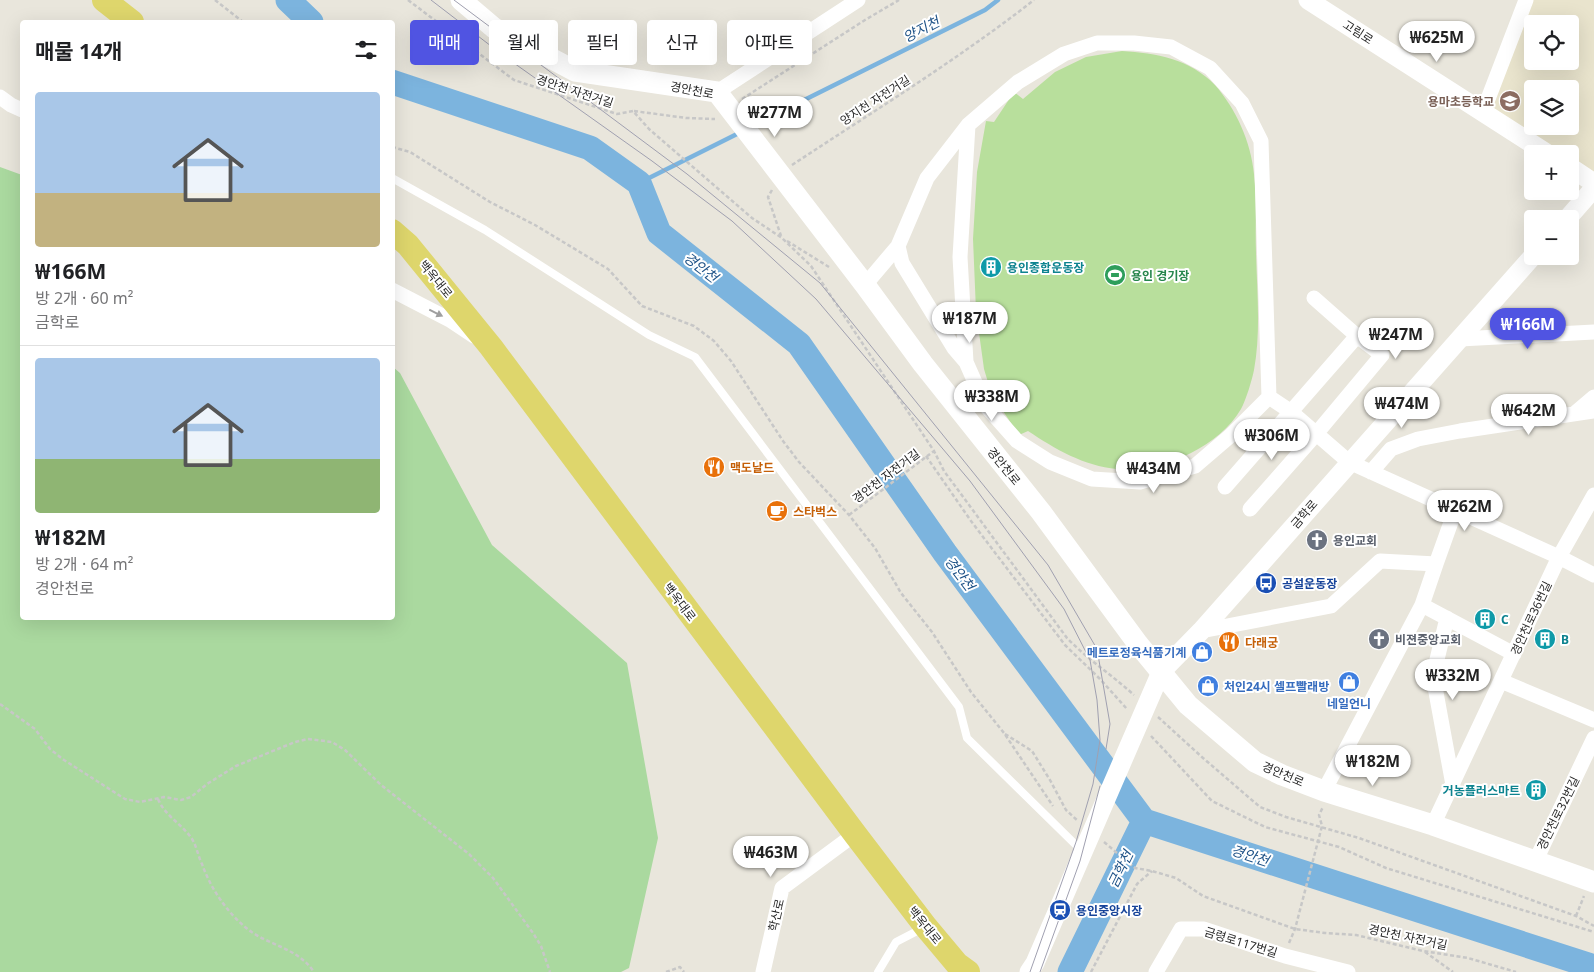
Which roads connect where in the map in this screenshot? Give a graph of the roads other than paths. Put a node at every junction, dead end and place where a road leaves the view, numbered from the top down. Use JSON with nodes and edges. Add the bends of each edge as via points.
{"nodes":[{"id":1,"x":104,"y":0,"type":"edge"},
{"id":2,"x":461,"y":0,"type":"edge"},
{"id":3,"x":858,"y":0,"type":"edge"},
{"id":4,"x":1308,"y":0,"type":"edge"},
{"id":5,"x":1526,"y":0,"type":"edge"},
{"id":6,"x":129,"y":20,"type":"edge"},
{"id":7,"x":0,"y":97,"type":"edge"},
{"id":8,"x":722,"y":98,"type":"junction"},
{"id":9,"x":20,"y":109,"type":"edge"},
{"id":10,"x":1483,"y":112,"type":"junction"},
{"id":11,"x":968,"y":125,"type":"junction"},
{"id":12,"x":1534,"y":145,"type":"edge"},
{"id":13,"x":1579,"y":174,"type":"edge"},
{"id":14,"x":395,"y":180,"type":"edge"},
{"id":15,"x":1594,"y":183,"type":"edge"},
{"id":16,"x":1594,"y":188,"type":"edge"},
{"id":17,"x":1575,"y":210,"type":"edge"},
{"id":18,"x":395,"y":234,"type":"edge"},
{"id":19,"x":898,"y":246,"type":"junction"},
{"id":20,"x":1525,"y":265,"type":"edge"},
{"id":21,"x":861,"y":280,"type":"junction"},
{"id":22,"x":395,"y":292,"type":"edge"},
{"id":23,"x":1314,"y":298,"type":"dead end"},
{"id":24,"x":1594,"y":332,"type":"edge"},
{"id":25,"x":1357,"y":336,"type":"junction"},
{"id":26,"x":1460,"y":339,"type":"junction"},
{"id":27,"x":491,"y":348,"type":"junction"},
{"id":28,"x":966,"y":362,"type":"junction"},
{"id":29,"x":1269,"y":397,"type":"junction"},
{"id":30,"x":1594,"y":397,"type":"edge"},
{"id":31,"x":1290,"y":411,"type":"junction"},
{"id":32,"x":1594,"y":411,"type":"edge"},
{"id":33,"x":1572,"y":415,"type":"junction"},
{"id":34,"x":1316,"y":434,"type":"junction"},
{"id":35,"x":1349,"y":462,"type":"junction"},
{"id":36,"x":1371,"y":472,"type":"junction"},
{"id":37,"x":1225,"y":487,"type":"dead end"},
{"id":38,"x":1594,"y":495,"type":"edge"},
{"id":39,"x":1250,"y":509,"type":"dead end"},
{"id":40,"x":1455,"y":511,"type":"junction"},
{"id":41,"x":1559,"y":557,"type":"junction"},
{"id":42,"x":1436,"y":564,"type":"junction"},
{"id":43,"x":1594,"y":575,"type":"edge"},
{"id":44,"x":1422,"y":604,"type":"junction"},
{"id":45,"x":1447,"y":618,"type":"junction"},
{"id":46,"x":1201,"y":631,"type":"junction"},
{"id":47,"x":1514,"y":654,"type":"junction"},
{"id":48,"x":1161,"y":672,"type":"junction"},
{"id":49,"x":1501,"y":681,"type":"junction"},
{"id":50,"x":1594,"y":720,"type":"edge"},
{"id":51,"x":1594,"y":738,"type":"edge"},
{"id":52,"x":1453,"y":785,"type":"junction"},
{"id":53,"x":1324,"y":791,"type":"junction"},
{"id":54,"x":1434,"y":825,"type":"junction"},
{"id":55,"x":855,"y":834,"type":"junction"},
{"id":56,"x":1083,"y":852,"type":"junction"},
{"id":57,"x":1534,"y":862,"type":"junction"},
{"id":58,"x":1592,"y":881,"type":"edge"},
{"id":59,"x":926,"y":927,"type":"junction"},
{"id":60,"x":1293,"y":958,"type":"junction"},
{"id":61,"x":1032,"y":968,"type":"edge"},
{"id":62,"x":763,"y":972,"type":"edge"},
{"id":63,"x":878,"y":972,"type":"edge"},
{"id":64,"x":968,"y":972,"type":"edge"},
{"id":65,"x":1156,"y":972,"type":"edge"},
{"id":66,"x":1300,"y":972,"type":"edge"},
{"id":67,"x":1348,"y":972,"type":"edge"}],
"edges":[{"from":1,"to":6,"type":"main road"},
{"from":2,"to":8,"type":"main road","name":"경안천로","via":[[494,28],[574,72]]},
{"from":3,"to":8,"type":"street"},
{"from":4,"to":10,"type":"street","name":"고림로"},
{"from":5,"to":10,"type":"street"},
{"from":7,"to":9,"type":"street"},
{"from":8,"to":21,"type":"main road","name":"경안천로","via":[[786,188]]},
{"from":10,"to":12,"type":"street","name":"고림로"},
{"from":11,"to":19,"type":"street","via":[[927,178]]},
{"from":11,"to":28,"type":"street","via":[[960,257]]},
{"from":11,"to":29,"type":"street","via":[[1018,82],[1064,54],[1097,43],[1171,47],[1210,68],[1242,103],[1261,141]]},
{"from":13,"to":15,"type":"street"},
{"from":14,"to":56,"type":"lane","via":[[485,230],[648,334],[695,357],[959,707],[967,738]]},
{"from":16,"to":17,"type":"street"},
{"from":18,"to":27,"type":"main road","name":"백옥대로","via":[[408,245]]},
{"from":19,"to":21,"type":"street"},
{"from":19,"to":28,"type":"street","via":[[902,263]]},
{"from":20,"to":26,"type":"street","name":"금학로"},
{"from":21,"to":48,"type":"main road","name":"경안천로"},
{"from":22,"to":27,"type":"street","one_way":true,"via":[[450,320]]},
{"from":23,"to":25,"type":"street"},
{"from":24,"to":26,"type":"street"},
{"from":25,"to":31,"type":"street"},
{"from":25,"to":34,"type":"street","via":[[1382,355]]},
{"from":26,"to":35,"type":"street","name":"금학로"},
{"from":27,"to":55,"type":"main road","name":"백옥대로"},
{"from":28,"to":29,"type":"street","via":[[985,405],[1016,441],[1050,462],[1092,478],[1140,482],[1195,466]]},
{"from":29,"to":31,"type":"street"},
{"from":30,"to":33,"type":"street"},
{"from":31,"to":34,"type":"street"},
{"from":31,"to":37,"type":"street"},
{"from":32,"to":33,"type":"street"},
{"from":33,"to":36,"type":"street","via":[[1418,439],[1391,449]]},
{"from":34,"to":35,"type":"street"},
{"from":34,"to":39,"type":"street"},
{"from":35,"to":36,"type":"street"},
{"from":35,"to":46,"type":"street","name":"금학로"},
{"from":36,"to":40,"type":"street"},
{"from":38,"to":41,"type":"street","name":"경안천로36번길"},
{"from":40,"to":41,"type":"street"},
{"from":40,"to":42,"type":"street"},
{"from":41,"to":43,"type":"street"},
{"from":41,"to":47,"type":"street","name":"경안천로36번길"},
{"from":42,"to":44,"type":"street"},
{"from":42,"to":46,"type":"street","via":[[1380,561],[1331,606]]},
{"from":44,"to":45,"type":"street"},
{"from":44,"to":53,"type":"street"},
{"from":45,"to":47,"type":"street"},
{"from":45,"to":52,"type":"street","via":[[1433,676]]},
{"from":46,"to":48,"type":"street","name":"금학로"},
{"from":47,"to":49,"type":"street","name":"경안천로36번길"},
{"from":48,"to":53,"type":"main road","name":"경안천로","via":[[1188,705],[1255,762]]},
{"from":48,"to":56,"type":"street","name":"금학로"},
{"from":49,"to":50,"type":"street"},
{"from":49,"to":52,"type":"street","name":"경안천로36번길"},
{"from":51,"to":57,"type":"street","name":"경안천로32번길"},
{"from":52,"to":54,"type":"street","name":"경안천로36번길"},
{"from":53,"to":54,"type":"main road","name":"경안천로"},
{"from":54,"to":57,"type":"main road","name":"경안천로"},
{"from":55,"to":59,"type":"main road","name":"백옥대로"},
{"from":55,"to":62,"type":"street","name":"학산로","via":[[782,888]]},
{"from":56,"to":61,"type":"street","name":"금학로"},
{"from":57,"to":58,"type":"main road","name":"경안천로"},
{"from":59,"to":63,"type":"lane","via":[[896,942]]},
{"from":59,"to":64,"type":"main road","name":"백옥대로"},
{"from":60,"to":65,"type":"street","name":"금령로117번길","via":[[1204,929],[1181,929]]},
{"from":60,"to":66,"type":"street"},
{"from":60,"to":67,"type":"street","name":"금령로117번길"}]}
